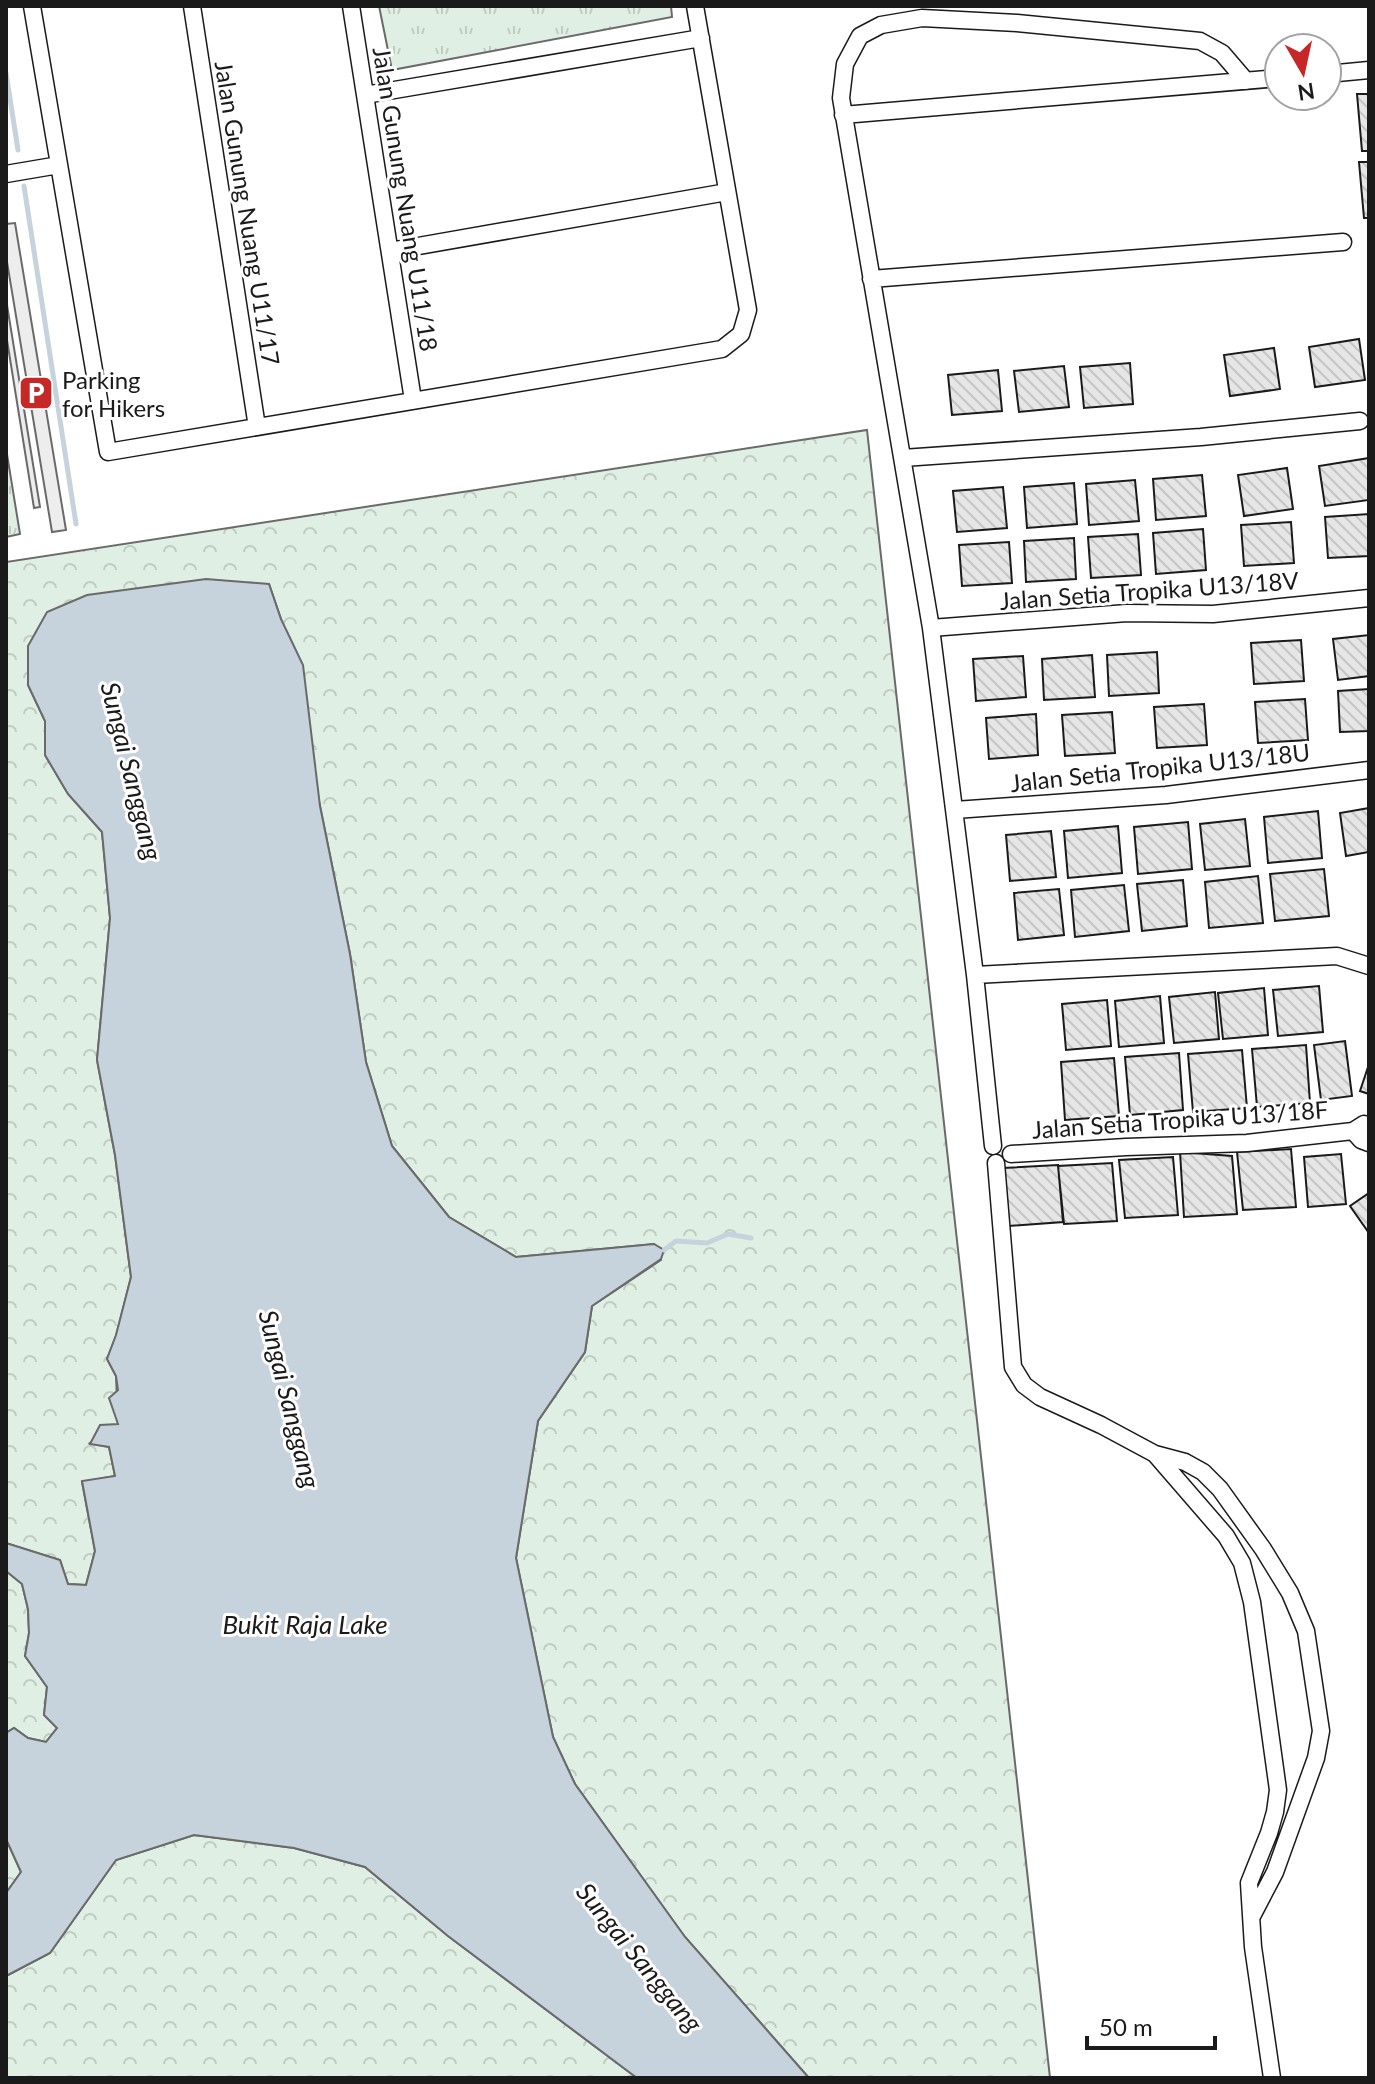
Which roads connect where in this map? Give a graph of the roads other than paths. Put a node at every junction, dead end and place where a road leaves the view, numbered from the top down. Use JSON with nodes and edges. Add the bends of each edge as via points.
{"nodes":[{"id":1,"x":32,"y":6,"type":"edge"},
{"id":2,"x":192,"y":6,"type":"edge"},
{"id":3,"x":351,"y":6,"type":"edge"},
{"id":4,"x":695,"y":6,"type":"edge"},
{"id":5,"x":701,"y":38,"type":"junction"},
{"id":6,"x":1365,"y":71,"type":"edge"},
{"id":7,"x":1343,"y":73,"type":"edge"},
{"id":8,"x":1263,"y":79,"type":"edge"},
{"id":9,"x":1246,"y":81,"type":"junction"},
{"id":10,"x":365,"y":95,"type":"junction"},
{"id":11,"x":843,"y":115,"type":"junction"},
{"id":12,"x":59,"y":165,"type":"junction"},
{"id":13,"x":6,"y":174,"type":"edge"},
{"id":14,"x":727,"y":192,"type":"junction"},
{"id":15,"x":1343,"y":242,"type":"dead end"},
{"id":16,"x":390,"y":251,"type":"junction"},
{"id":17,"x":871,"y":279,"type":"junction"},
{"id":18,"x":413,"y":400,"type":"junction"},
{"id":19,"x":1360,"y":421,"type":"dead end"},
{"id":20,"x":257,"y":427,"type":"junction"},
{"id":21,"x":903,"y":458,"type":"junction"},
{"id":22,"x":1369,"y":598,"type":"edge"},
{"id":23,"x":931,"y":628,"type":"junction"},
{"id":24,"x":1369,"y":770,"type":"edge"},
{"id":25,"x":955,"y":810,"type":"junction"},
{"id":26,"x":1369,"y":966,"type":"edge"},
{"id":27,"x":975,"y":975,"type":"junction"},
{"id":28,"x":1361,"y":1129,"type":"edge"},
{"id":29,"x":1369,"y":1143,"type":"edge"},
{"id":30,"x":993,"y":1146,"type":"junction"},
{"id":31,"x":1011,"y":1154,"type":"junction"},
{"id":32,"x":996,"y":1163,"type":"junction"},
{"id":33,"x":1155,"y":1454,"type":"junction"},
{"id":34,"x":1252,"y":1916,"type":"junction"},
{"id":35,"x":1272,"y":2078,"type":"edge"}],
"edges":[{"from":1,"to":12,"type":"street"},
{"from":2,"to":20,"type":"street","name":"Jalan Gunung Nuang U11/17"},
{"from":3,"to":10,"type":"street","name":"Jalan Gunung Nuang U11/18"},
{"from":4,"to":5,"type":"street"},
{"from":5,"to":10,"type":"street"},
{"from":5,"to":14,"type":"street"},
{"from":6,"to":7,"type":"street"},
{"from":8,"to":9,"type":"street"},
{"from":9,"to":11,"type":"street"},
{"from":9,"to":11,"type":"street","via":[[1222,53],[1200,41],[922,18],[881,25],[860,36],[845,64]]},
{"from":10,"to":16,"type":"street","name":"Jalan Gunung Nuang U11/18"},
{"from":11,"to":17,"type":"street"},
{"from":12,"to":13,"type":"street"},
{"from":12,"to":20,"type":"street","via":[[108,452]]},
{"from":14,"to":16,"type":"street"},
{"from":14,"to":18,"type":"street","via":[[748,310],[741,334],[722,349]]},
{"from":15,"to":17,"type":"street"},
{"from":16,"to":18,"type":"street","name":"Jalan Gunung Nuang U11/18"},
{"from":17,"to":21,"type":"street"},
{"from":18,"to":20,"type":"street"},
{"from":19,"to":21,"type":"street"},
{"from":21,"to":23,"type":"street"},
{"from":22,"to":23,"type":"street","name":"Jalan Setia Tropika U13/18V","via":[[1213,614],[1127,613]]},
{"from":23,"to":25,"type":"street"},
{"from":24,"to":25,"type":"street","name":"Jalan Setia Tropika U13/18U","via":[[1166,795]]},
{"from":25,"to":27,"type":"street"},
{"from":26,"to":27,"type":"street","via":[[1337,956]]},
{"from":27,"to":30,"type":"street"},
{"from":28,"to":29,"type":"street","via":[[1361,1140]]},
{"from":28,"to":31,"type":"street","name":"Jalan Setia Tropika U13/18F","via":[[1247,1143]]},
{"from":30,"to":31,"type":"street","via":[[1006,1145]]},
{"from":30,"to":32,"type":"street","via":[[990,1156]]},
{"from":31,"to":32,"type":"street","via":[[1007,1163]]},
{"from":32,"to":33,"type":"street","via":[[1013,1367],[1040,1397]]},
{"from":33,"to":34,"type":"street","via":[[1226,1536],[1242,1563],[1252,1602],[1278,1790],[1269,1833],[1249,1883]]},
{"from":33,"to":34,"type":"street","via":[[1185,1462],[1220,1489],[1290,1593],[1306,1631],[1321,1731],[1316,1758],[1275,1872]]},
{"from":34,"to":35,"type":"street"}]}
